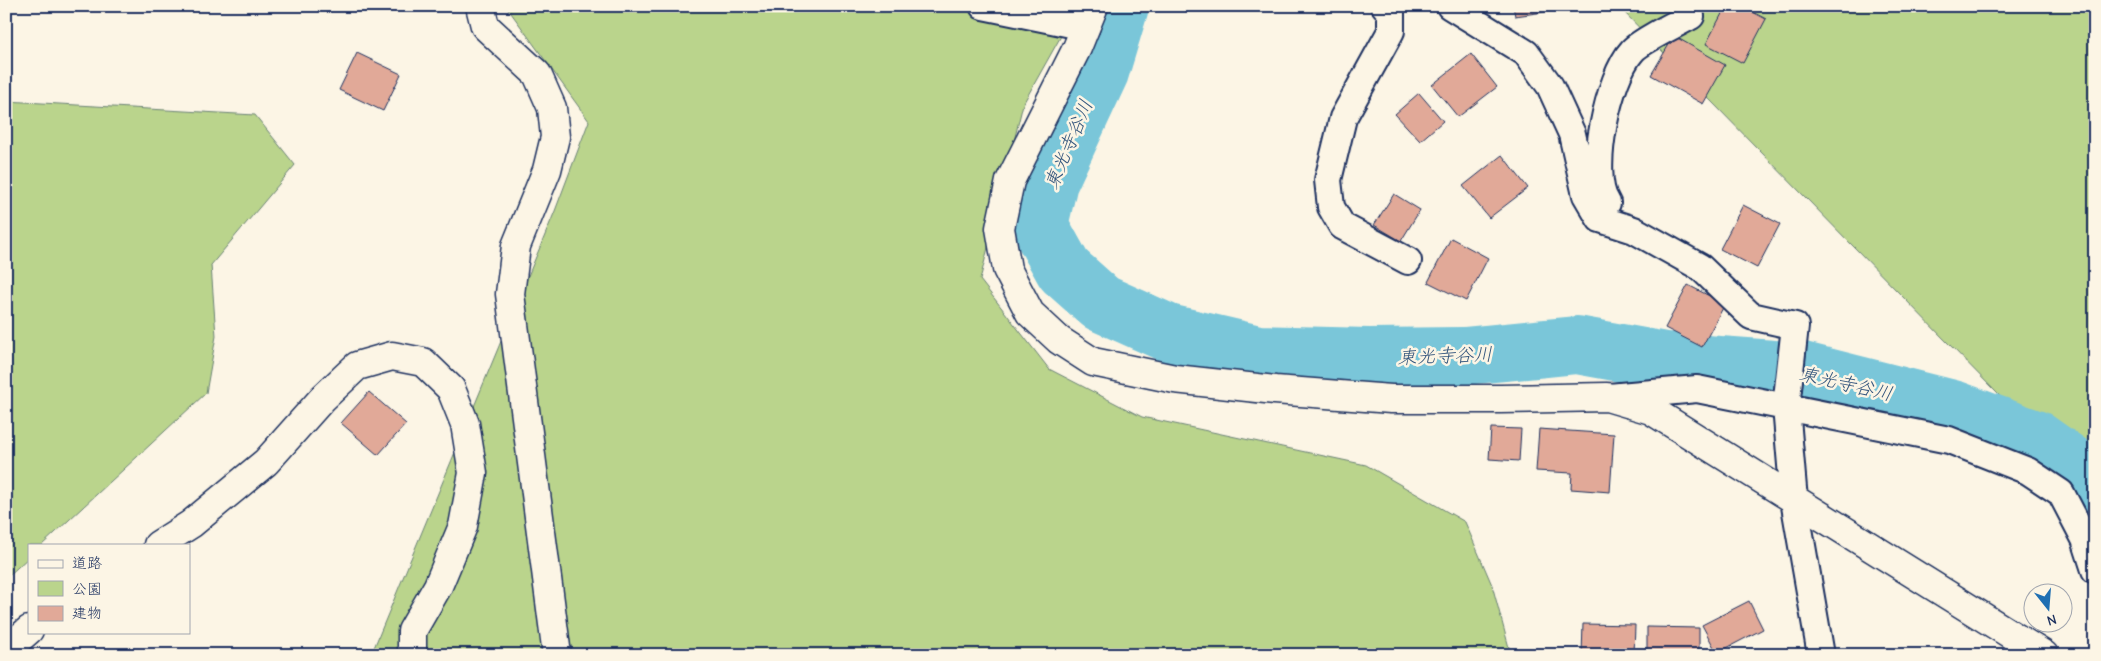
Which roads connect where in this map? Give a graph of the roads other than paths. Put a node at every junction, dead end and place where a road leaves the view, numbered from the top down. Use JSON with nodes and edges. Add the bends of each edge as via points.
{"nodes":[{"id":1,"x":480,"y":6,"type":"edge"},
{"id":2,"x":983,"y":6,"type":"edge"},
{"id":3,"x":1385,"y":6,"type":"edge"},
{"id":4,"x":1450,"y":6,"type":"edge"},
{"id":5,"x":1090,"y":16,"type":"edge"},
{"id":6,"x":1691,"y":16,"type":"dead end"},
{"id":7,"x":1634,"y":230,"type":"junction"},
{"id":8,"x":1408,"y":261,"type":"dead end"},
{"id":9,"x":1607,"y":397,"type":"junction"},
{"id":10,"x":1787,"y":397,"type":"junction"},
{"id":11,"x":1794,"y":500,"type":"junction"},
{"id":12,"x":160,"y":544,"type":"edge"},
{"id":13,"x":2095,"y":570,"type":"edge"},
{"id":14,"x":28,"y":631,"type":"edge"},
{"id":15,"x":6,"y":650,"type":"edge"},
{"id":16,"x":412,"y":655,"type":"edge"},
{"id":17,"x":557,"y":655,"type":"edge"},
{"id":18,"x":1821,"y":655,"type":"edge"},
{"id":19,"x":2044,"y":655,"type":"edge"}],
"edges":[{"from":1,"to":17,"type":"street","via":[[485,26],[537,74],[552,108],[555,137],[547,170],[516,246],[510,294]]},
{"from":2,"to":5,"type":"street"},
{"from":3,"to":8,"type":"street","via":[[1391,12],[1391,31],[1343,118],[1328,180],[1330,207],[1342,226]]},
{"from":4,"to":7,"type":"street","via":[[1526,53],[1550,86],[1572,134],[1586,195],[1600,219]]},
{"from":5,"to":9,"type":"street","via":[[1010,181],[1000,228],[1007,268],[1030,313],[1060,340],[1093,362],[1175,379],[1275,390],[1391,399]]},
{"from":6,"to":7,"type":"street","via":[[1632,49],[1620,69],[1609,102],[1599,148],[1599,175],[1606,201]]},
{"from":7,"to":10,"type":"street","via":[[1700,267],[1751,316],[1795,326]]},
{"from":9,"to":10,"type":"street","via":[[1698,389]]},
{"from":9,"to":11,"type":"street","via":[[1650,410]]},
{"from":10,"to":11,"type":"street"},
{"from":10,"to":13,"type":"street","via":[[1949,440],[2028,471],[2061,493],[2085,538]]},
{"from":11,"to":18,"type":"street"},
{"from":11,"to":19,"type":"street"},
{"from":12,"to":16,"type":"street","via":[[190,524],[266,462],[322,398],[357,366],[392,356],[423,362],[451,389],[465,424],[473,473],[463,526],[438,586],[412,631]]},
{"from":14,"to":15,"type":"street"}]}
